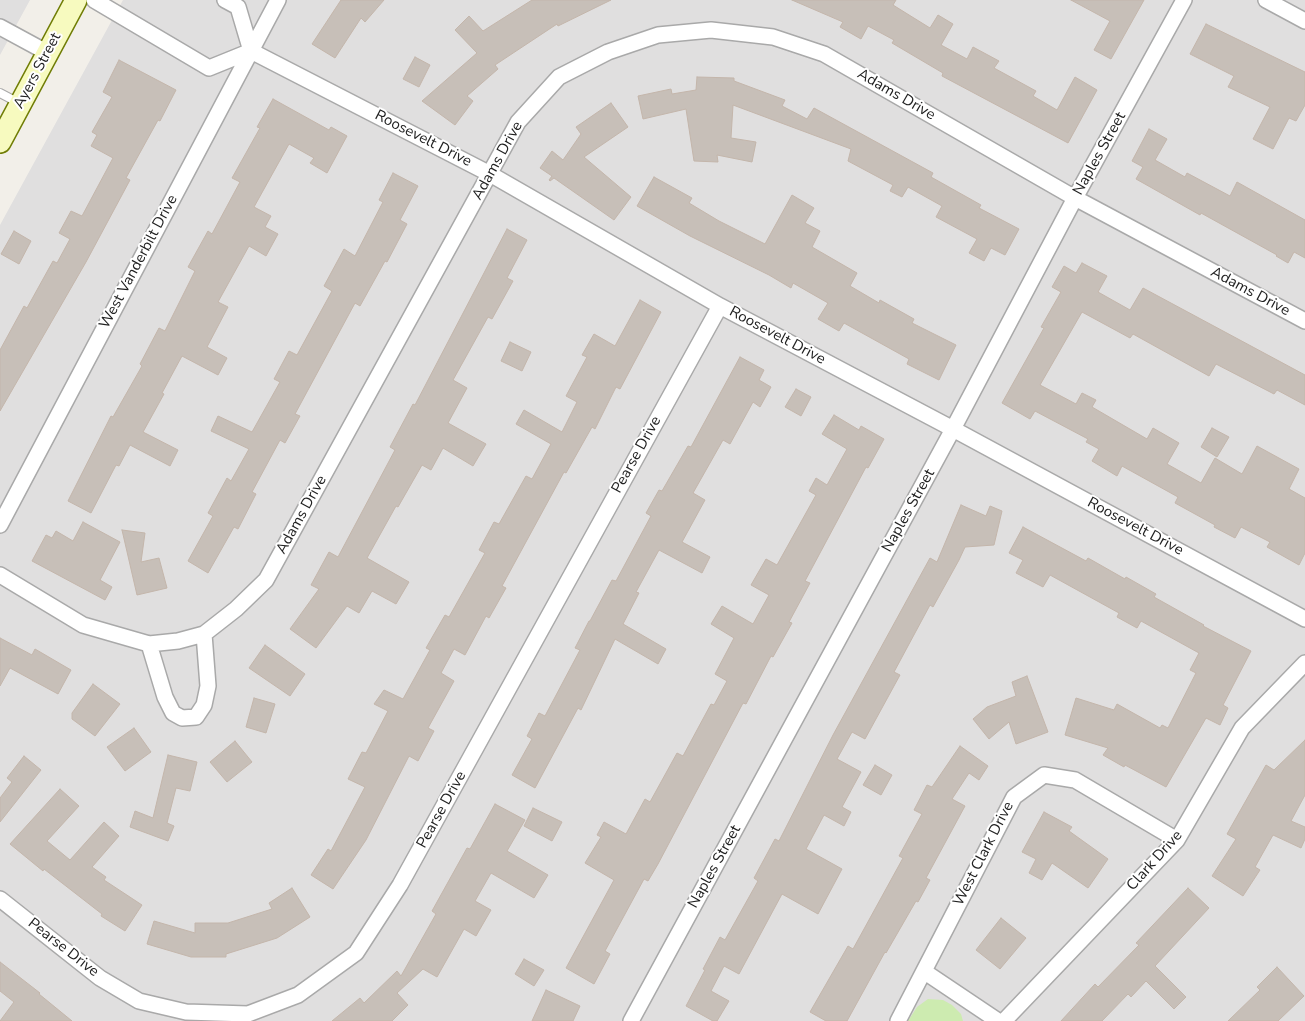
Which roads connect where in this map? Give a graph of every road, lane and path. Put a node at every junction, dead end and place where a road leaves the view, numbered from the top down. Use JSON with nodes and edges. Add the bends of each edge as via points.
{"nodes":[{"id":1,"x":76,"y":0,"type":"edge"},
{"id":2,"x":94,"y":0,"type":"edge"},
{"id":3,"x":225,"y":0,"type":"edge"},
{"id":4,"x":278,"y":0,"type":"edge"},
{"id":5,"x":1184,"y":0,"type":"edge"},
{"id":6,"x":1266,"y":0,"type":"edge"},
{"id":7,"x":1305,"y":21,"type":"edge"},
{"id":8,"x":0,"y":27,"type":"edge"},
{"id":9,"x":251,"y":51,"type":"junction"},
{"id":10,"x":48,"y":53,"type":"junction"},
{"id":11,"x":0,"y":93,"type":"edge"},
{"id":12,"x":20,"y":104,"type":"junction"},
{"id":13,"x":0,"y":142,"type":"edge"},
{"id":14,"x":490,"y":174,"type":"junction"},
{"id":15,"x":1075,"y":198,"type":"junction"},
{"id":16,"x":720,"y":306,"type":"junction"},
{"id":17,"x":1305,"y":321,"type":"edge"},
{"id":18,"x":953,"y":429,"type":"junction"},
{"id":19,"x":0,"y":525,"type":"edge"},
{"id":20,"x":0,"y":575,"type":"edge"},
{"id":21,"x":1305,"y":619,"type":"edge"},
{"id":22,"x":204,"y":634,"type":"junction"},
{"id":23,"x":149,"y":644,"type":"junction"},
{"id":24,"x":1305,"y":663,"type":"edge"},
{"id":25,"x":1177,"y":840,"type":"junction"},
{"id":26,"x":0,"y":899,"type":"edge"},
{"id":27,"x":925,"y":972,"type":"junction"},
{"id":28,"x":249,"y":1017,"type":"edge"},
{"id":29,"x":631,"y":1021,"type":"edge"},
{"id":30,"x":898,"y":1021,"type":"edge"},
{"id":31,"x":998,"y":1021,"type":"edge"},
{"id":32,"x":1004,"y":1021,"type":"edge"}],
"edges":[{"from":1,"to":10,"type":"main road","name":"Ayers Street"},
{"from":2,"to":9,"type":"street","via":[[209,68]]},
{"from":3,"to":9,"type":"street","via":[[238,7]]},
{"from":4,"to":9,"type":"street","name":"West Vanderbilt Drive"},
{"from":5,"to":15,"type":"street","name":"Naples Street"},
{"from":6,"to":7,"type":"street"},
{"from":8,"to":10,"type":"street"},
{"from":9,"to":14,"type":"street","name":"Roosevelt Drive"},
{"from":9,"to":19,"type":"street","name":"West Vanderbilt Drive"},
{"from":10,"to":12,"type":"main road","name":"Ayers Street"},
{"from":11,"to":12,"type":"lane"},
{"from":12,"to":13,"type":"main road","name":"Ayers Street"},
{"from":14,"to":15,"type":"street","name":"Adams Drive","via":[[518,122],[559,77],[608,52],[658,35],[711,30],[773,37],[824,54]]},
{"from":14,"to":16,"type":"street","name":"Roosevelt Drive"},
{"from":14,"to":22,"type":"street","name":"Adams Drive","via":[[266,580]]},
{"from":15,"to":17,"type":"street","name":"Adams Drive"},
{"from":15,"to":18,"type":"street","name":"Naples Street"},
{"from":16,"to":18,"type":"street","name":"Roosevelt Drive"},
{"from":16,"to":28,"type":"street","name":"Pearse Drive","via":[[400,885],[356,954],[298,995]]},
{"from":18,"to":21,"type":"street","name":"Roosevelt Drive"},
{"from":18,"to":29,"type":"street","name":"Naples Street"},
{"from":20,"to":23,"type":"street","name":"Adams Drive","via":[[82,625]]},
{"from":22,"to":23,"type":"street","name":"Adams Drive"},
{"from":22,"to":23,"type":"street","via":[[208,686],[204,705],[196,717],[182,718],[173,713]]},
{"from":24,"to":25,"type":"street","name":"Clark Drive","via":[[1242,728]]},
{"from":25,"to":27,"type":"street","name":"West Clark Drive","via":[[1075,780],[1044,775],[1014,797]]},
{"from":25,"to":32,"type":"street","name":"Clark Drive"},
{"from":26,"to":28,"type":"street","name":"Pearse Drive","via":[[100,978],[139,1001],[186,1012]]},
{"from":27,"to":30,"type":"street","name":"West Clark Drive"},
{"from":27,"to":31,"type":"street"}]}
